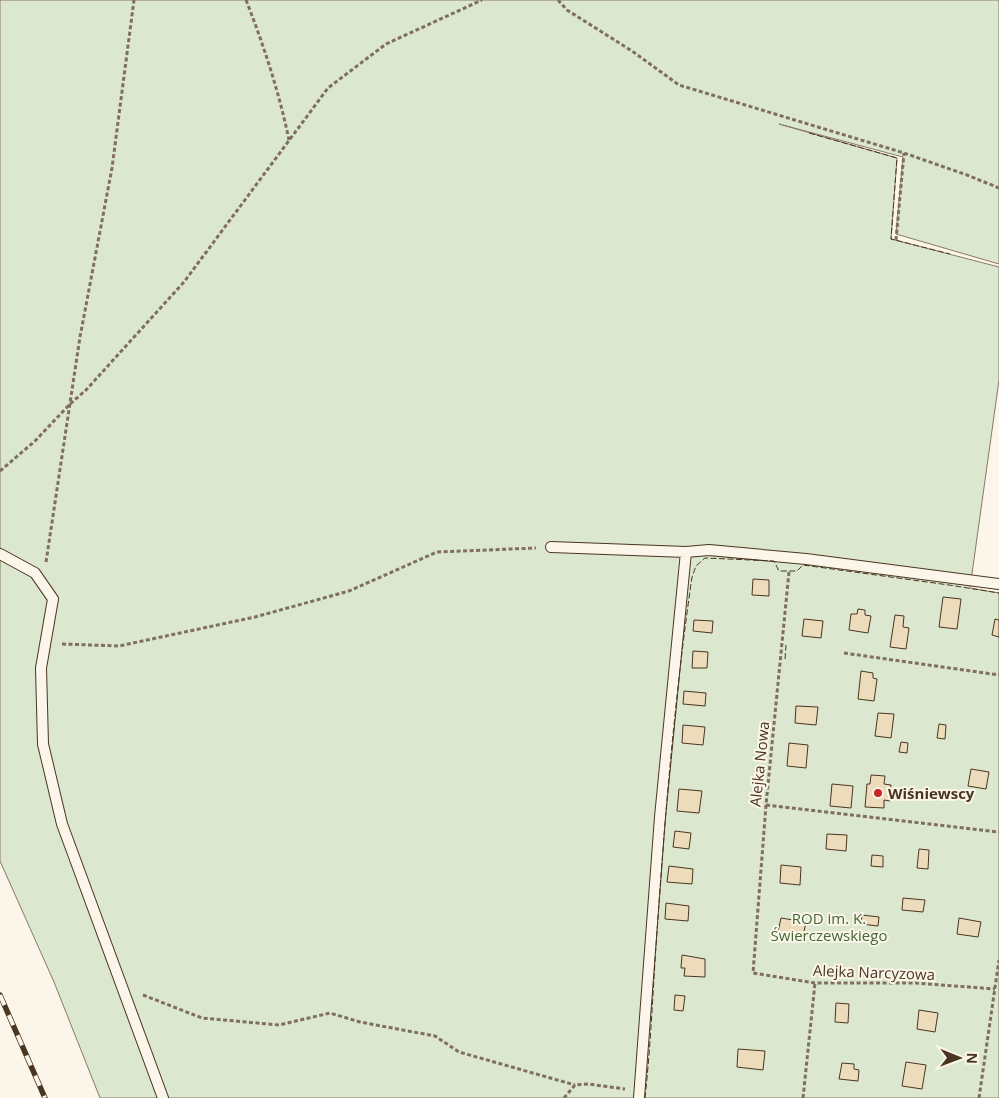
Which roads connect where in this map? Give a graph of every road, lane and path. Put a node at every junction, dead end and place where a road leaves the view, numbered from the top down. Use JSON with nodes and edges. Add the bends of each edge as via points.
{"nodes":[{"id":1,"x":134,"y":0,"type":"edge"},
{"id":2,"x":246,"y":0,"type":"edge"},
{"id":3,"x":482,"y":0,"type":"edge"},
{"id":4,"x":558,"y":0,"type":"edge"},
{"id":5,"x":289,"y":141,"type":"junction"},
{"id":6,"x":904,"y":153,"type":"junction"},
{"id":7,"x":999,"y":188,"type":"edge"},
{"id":8,"x":896,"y":240,"type":"dead end"},
{"id":9,"x":70,"y":404,"type":"junction"},
{"id":10,"x":0,"y":471,"type":"edge"},
{"id":11,"x":551,"y":547,"type":"joint"},
{"id":12,"x":686,"y":552,"type":"junction"},
{"id":13,"x":0,"y":554,"type":"edge"},
{"id":14,"x":791,"y":557,"type":"junction"},
{"id":15,"x":999,"y":584,"type":"edge"},
{"id":16,"x":43,"y":585,"type":"junction"},
{"id":17,"x":45,"y":644,"type":"junction"},
{"id":18,"x":844,"y":653,"type":"dead end"},
{"id":19,"x":999,"y":675,"type":"edge"},
{"id":20,"x":766,"y":805,"type":"junction"},
{"id":21,"x":999,"y":832,"type":"edge"},
{"id":22,"x":999,"y":960,"type":"edge"},
{"id":23,"x":753,"y":973,"type":"joint"},
{"id":24,"x":815,"y":983,"type":"junction"},
{"id":25,"x":123,"y":989,"type":"junction"},
{"id":26,"x":995,"y":989,"type":"junction"},
{"id":27,"x":575,"y":1085,"type":"junction"},
{"id":28,"x":640,"y":1094,"type":"edge"},
{"id":29,"x":163,"y":1098,"type":"edge"},
{"id":30,"x":564,"y":1098,"type":"edge"},
{"id":31,"x":803,"y":1098,"type":"edge"},
{"id":32,"x":980,"y":1098,"type":"edge"}],
"edges":[{"from":1,"to":9,"type":"path","via":[[112,168]]},
{"from":2,"to":5,"type":"path","via":[[280,101]]},
{"from":3,"to":5,"type":"path","via":[[386,44],[328,88]]},
{"from":4,"to":6,"type":"path","via":[[567,10],[679,85]]},
{"from":5,"to":9,"type":"path","via":[[184,282]]},
{"from":6,"to":7,"type":"path"},
{"from":6,"to":8,"type":"path"},
{"from":9,"to":10,"type":"path","via":[[35,441]]},
{"from":9,"to":16,"type":"path"},
{"from":11,"to":12,"type":"lane"},
{"from":11,"to":17,"type":"path","via":[[437,552],[349,591],[255,617],[119,646]]},
{"from":12,"to":14,"type":"lane","via":[[709,550]]},
{"from":12,"to":28,"type":"lane","via":[[660,817]]},
{"from":13,"to":16,"type":"lane","via":[[35,572]]},
{"from":14,"to":15,"type":"lane"},
{"from":14,"to":20,"type":"path","name":"Alejka Nowa"},
{"from":16,"to":17,"type":"lane","via":[[53,599]]},
{"from":17,"to":25,"type":"lane","via":[[41,668],[43,744],[62,824]]},
{"from":18,"to":19,"type":"path"},
{"from":20,"to":21,"type":"path"},
{"from":20,"to":23,"type":"path","name":"Alejka Nowa"},
{"from":22,"to":26,"type":"path"},
{"from":23,"to":24,"type":"path","name":"Alejka Narcyzowa"},
{"from":24,"to":26,"type":"path","name":"Alejka Narcyzowa"},
{"from":24,"to":31,"type":"path"},
{"from":25,"to":27,"type":"path","via":[[202,1018],[279,1025],[330,1013],[435,1036],[459,1052]]},
{"from":25,"to":29,"type":"lane"},
{"from":26,"to":32,"type":"path"},
{"from":27,"to":28,"type":"path","via":[[588,1084]]},
{"from":27,"to":30,"type":"path"}]}
